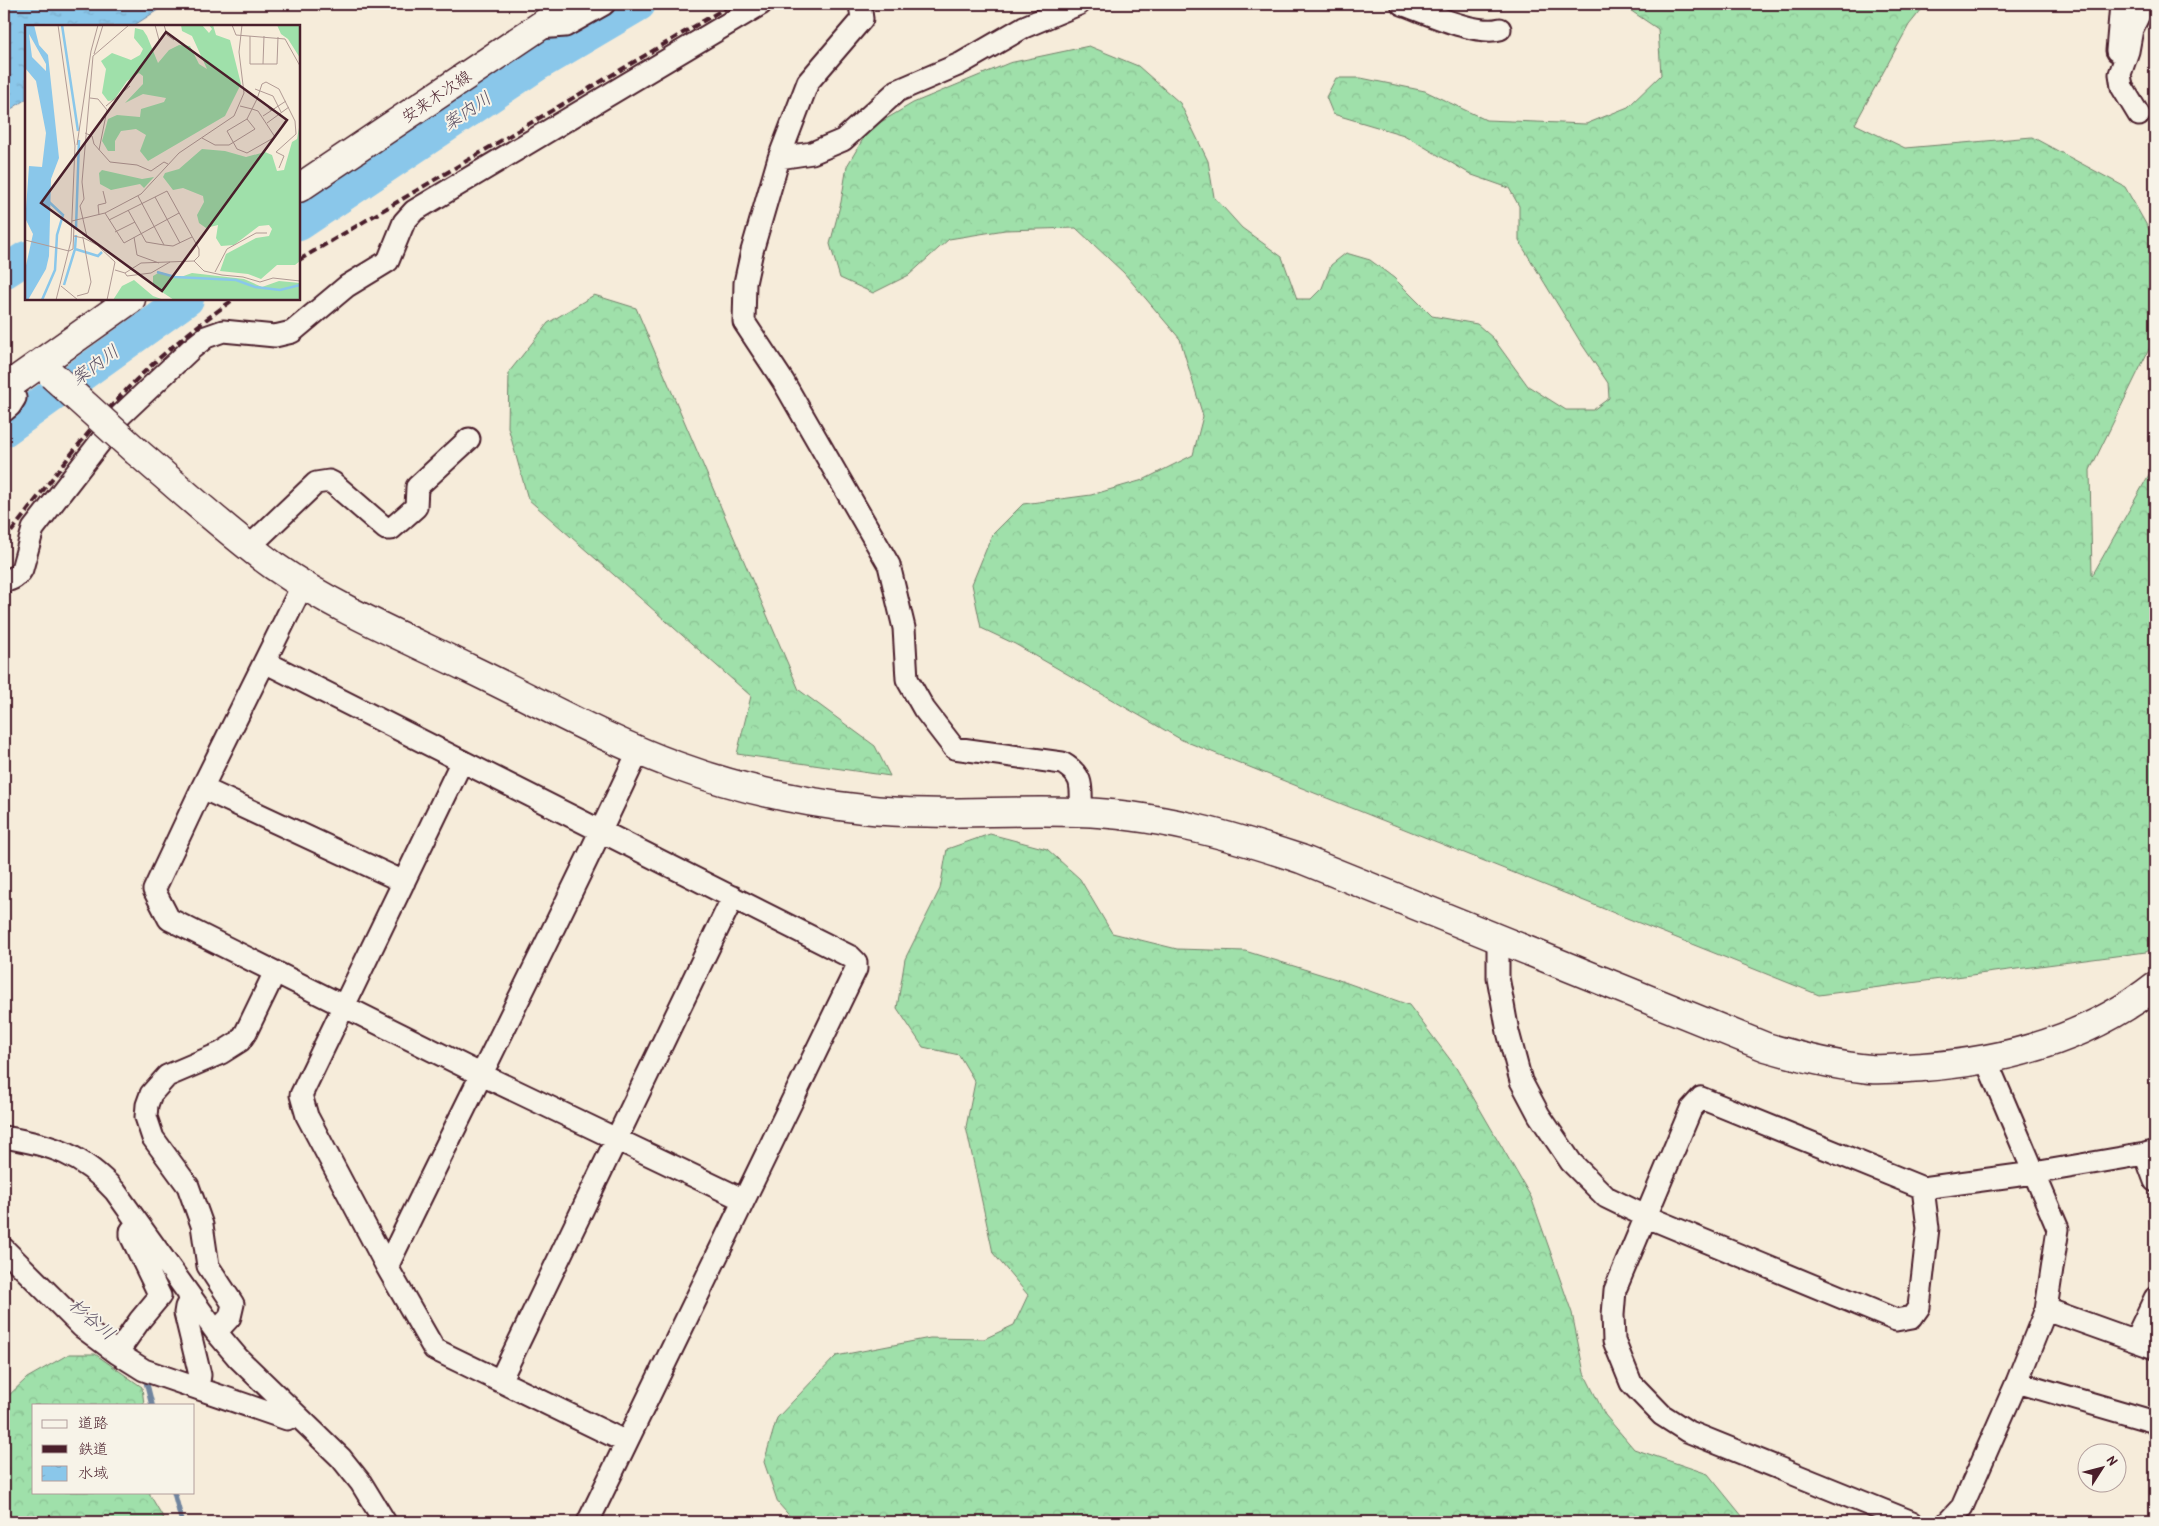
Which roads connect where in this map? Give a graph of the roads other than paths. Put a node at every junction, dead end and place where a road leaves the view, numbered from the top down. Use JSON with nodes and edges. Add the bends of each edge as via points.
{"nodes":[{"id":1,"x":573,"y":4,"type":"edge"},
{"id":2,"x":604,"y":4,"type":"edge"},
{"id":3,"x":761,"y":4,"type":"edge"},
{"id":4,"x":860,"y":4,"type":"edge"},
{"id":5,"x":1079,"y":4,"type":"edge"},
{"id":6,"x":1402,"y":4,"type":"edge"},
{"id":7,"x":2121,"y":4,"type":"edge"},
{"id":8,"x":2144,"y":4,"type":"edge"},
{"id":9,"x":538,"y":28,"type":"junction"},
{"id":10,"x":1500,"y":28,"type":"dead end"},
{"id":11,"x":2120,"y":74,"type":"junction"},
{"id":12,"x":2139,"y":115,"type":"dead end"},
{"id":13,"x":779,"y":158,"type":"junction"},
{"id":14,"x":300,"y":187,"type":"edge"},
{"id":15,"x":130,"y":300,"type":"edge"},
{"id":16,"x":46,"y":369,"type":"junction"},
{"id":17,"x":5,"y":395,"type":"edge"},
{"id":18,"x":469,"y":439,"type":"dead end"},
{"id":19,"x":249,"y":547,"type":"junction"},
{"id":20,"x":4,"y":581,"type":"edge"},
{"id":21,"x":303,"y":584,"type":"junction"},
{"id":22,"x":265,"y":662,"type":"junction"},
{"id":23,"x":639,"y":750,"type":"junction"},
{"id":24,"x":462,"y":761,"type":"junction"},
{"id":25,"x":202,"y":788,"type":"junction"},
{"id":26,"x":1081,"y":812,"type":"junction"},
{"id":27,"x":601,"y":831,"type":"junction"},
{"id":28,"x":404,"y":882,"type":"junction"},
{"id":29,"x":733,"y":897,"type":"junction"},
{"id":30,"x":1498,"y":939,"type":"junction"},
{"id":31,"x":275,"y":972,"type":"junction"},
{"id":32,"x":2155,"y":986,"type":"edge"},
{"id":33,"x":344,"y":1006,"type":"junction"},
{"id":34,"x":1986,"y":1060,"type":"junction"},
{"id":35,"x":480,"y":1074,"type":"junction"},
{"id":36,"x":4,"y":1137,"type":"edge"},
{"id":37,"x":616,"y":1139,"type":"junction"},
{"id":38,"x":2150,"y":1152,"type":"edge"},
{"id":39,"x":2034,"y":1173,"type":"junction"},
{"id":40,"x":2155,"y":1180,"type":"edge"},
{"id":41,"x":1923,"y":1188,"type":"junction"},
{"id":42,"x":744,"y":1200,"type":"junction"},
{"id":43,"x":1645,"y":1216,"type":"junction"},
{"id":44,"x":137,"y":1224,"type":"junction"},
{"id":45,"x":4,"y":1250,"type":"edge"},
{"id":46,"x":387,"y":1267,"type":"junction"},
{"id":47,"x":191,"y":1298,"type":"junction"},
{"id":48,"x":2155,"y":1298,"type":"edge"},
{"id":49,"x":2046,"y":1309,"type":"junction"},
{"id":50,"x":216,"y":1332,"type":"junction"},
{"id":51,"x":2136,"y":1340,"type":"junction"},
{"id":52,"x":2155,"y":1348,"type":"edge"},
{"id":53,"x":118,"y":1353,"type":"junction"},
{"id":54,"x":500,"y":1381,"type":"junction"},
{"id":55,"x":2017,"y":1382,"type":"junction"},
{"id":56,"x":198,"y":1388,"type":"junction"},
{"id":57,"x":295,"y":1414,"type":"junction"},
{"id":58,"x":2155,"y":1422,"type":"edge"},
{"id":59,"x":626,"y":1442,"type":"junction"},
{"id":60,"x":385,"y":1522,"type":"edge"},
{"id":61,"x":588,"y":1522,"type":"edge"},
{"id":62,"x":1912,"y":1522,"type":"edge"},
{"id":63,"x":1948,"y":1522,"type":"edge"}],
"edges":[{"from":1,"to":9,"type":"street","name":"安来木次線"},
{"from":2,"to":9,"type":"street","via":[[565,26]]},
{"from":3,"to":20,"type":"street","via":[[414,211],[404,222],[388,261],[347,286],[292,332],[275,336],[230,330],[206,337],[121,415],[33,529],[19,574]]},
{"from":4,"to":13,"type":"street","via":[[862,19],[808,82]]},
{"from":5,"to":13,"type":"street","via":[[1024,27],[960,64],[897,91],[843,140],[812,153]]},
{"from":6,"to":10,"type":"street","via":[[1457,24],[1487,30]]},
{"from":7,"to":11,"type":"street","via":[[2114,65]]},
{"from":8,"to":11,"type":"street","via":[[2132,29]]},
{"from":9,"to":14,"type":"street","name":"安来木次線"},
{"from":11,"to":12,"type":"street","via":[[2122,87]]},
{"from":13,"to":26,"type":"street","via":[[745,283],[744,322],[783,381],[889,565],[904,628],[907,679],[924,710],[954,748],[1062,763],[1073,769],[1081,786]]},
{"from":15,"to":16,"type":"street"},
{"from":16,"to":17,"type":"street"},
{"from":16,"to":19,"type":"street","bridge":true},
{"from":18,"to":19,"type":"street","via":[[417,487],[416,507],[391,529],[386,529],[333,483],[324,481],[316,484]]},
{"from":19,"to":21,"type":"street"},
{"from":21,"to":22,"type":"street"},
{"from":21,"to":23,"type":"street","via":[[369,621]]},
{"from":22,"to":24,"type":"street"},
{"from":22,"to":25,"type":"street"},
{"from":23,"to":26,"type":"street","via":[[759,792],[816,803],[930,812]]},
{"from":23,"to":27,"type":"street"},
{"from":24,"to":27,"type":"street"},
{"from":24,"to":28,"type":"street"},
{"from":25,"to":28,"type":"street"},
{"from":25,"to":31,"type":"street","via":[[154,890],[169,920]]},
{"from":26,"to":30,"type":"street","via":[[1141,817],[1233,836],[1301,859]]},
{"from":27,"to":29,"type":"street"},
{"from":27,"to":35,"type":"street"},
{"from":28,"to":33,"type":"street"},
{"from":29,"to":37,"type":"street"},
{"from":29,"to":42,"type":"street","via":[[856,962],[856,969]]},
{"from":30,"to":34,"type":"street","via":[[1730,1033],[1803,1058],[1869,1069]]},
{"from":30,"to":43,"type":"street","via":[[1498,977],[1508,1032],[1521,1081],[1539,1115],[1571,1162],[1606,1197]]},
{"from":31,"to":33,"type":"street"},
{"from":31,"to":50,"type":"street","via":[[240,1041],[221,1053],[167,1076],[151,1094],[147,1106],[146,1117],[153,1138],[188,1186],[202,1225],[208,1266],[233,1304],[230,1317]]},
{"from":32,"to":34,"type":"street","via":[[2122,1008],[2054,1042]]},
{"from":33,"to":35,"type":"street"},
{"from":33,"to":46,"type":"street","via":[[301,1095],[307,1116]]},
{"from":34,"to":39,"type":"street"},
{"from":35,"to":37,"type":"street"},
{"from":35,"to":46,"type":"street"},
{"from":36,"to":44,"type":"street","via":[[54,1148],[72,1156],[103,1178]]},
{"from":37,"to":42,"type":"street"},
{"from":37,"to":54,"type":"street"},
{"from":38,"to":39,"type":"street"},
{"from":38,"to":40,"type":"street"},
{"from":39,"to":41,"type":"street"},
{"from":39,"to":49,"type":"street","via":[[2058,1229]]},
{"from":41,"to":43,"type":"street","via":[[1701,1098],[1691,1108]]},
{"from":41,"to":43,"type":"street","via":[[1928,1228],[1919,1307],[1912,1317],[1896,1320]]},
{"from":42,"to":59,"type":"street"},
{"from":43,"to":62,"type":"street","via":[[1615,1290],[1613,1315],[1614,1341],[1619,1355],[1632,1383],[1646,1400],[1662,1415],[1687,1430]]},
{"from":44,"to":47,"type":"street"},
{"from":44,"to":53,"type":"street","via":[[131,1236],[160,1296]]},
{"from":45,"to":53,"type":"street","via":[[82,1327]]},
{"from":46,"to":54,"type":"street","via":[[434,1349]]},
{"from":47,"to":50,"type":"street"},
{"from":47,"to":56,"type":"street","via":[[185,1313],[200,1375]]},
{"from":48,"to":51,"type":"street"},
{"from":49,"to":51,"type":"street"},
{"from":49,"to":55,"type":"street"},
{"from":50,"to":57,"type":"street"},
{"from":51,"to":52,"type":"street"},
{"from":53,"to":56,"type":"street","via":[[144,1370]]},
{"from":54,"to":59,"type":"street"},
{"from":55,"to":58,"type":"street"},
{"from":55,"to":63,"type":"street","via":[[1962,1507]]},
{"from":56,"to":57,"type":"street","via":[[287,1419]]},
{"from":57,"to":60,"type":"street","via":[[341,1458]]},
{"from":59,"to":61,"type":"street"}]}
